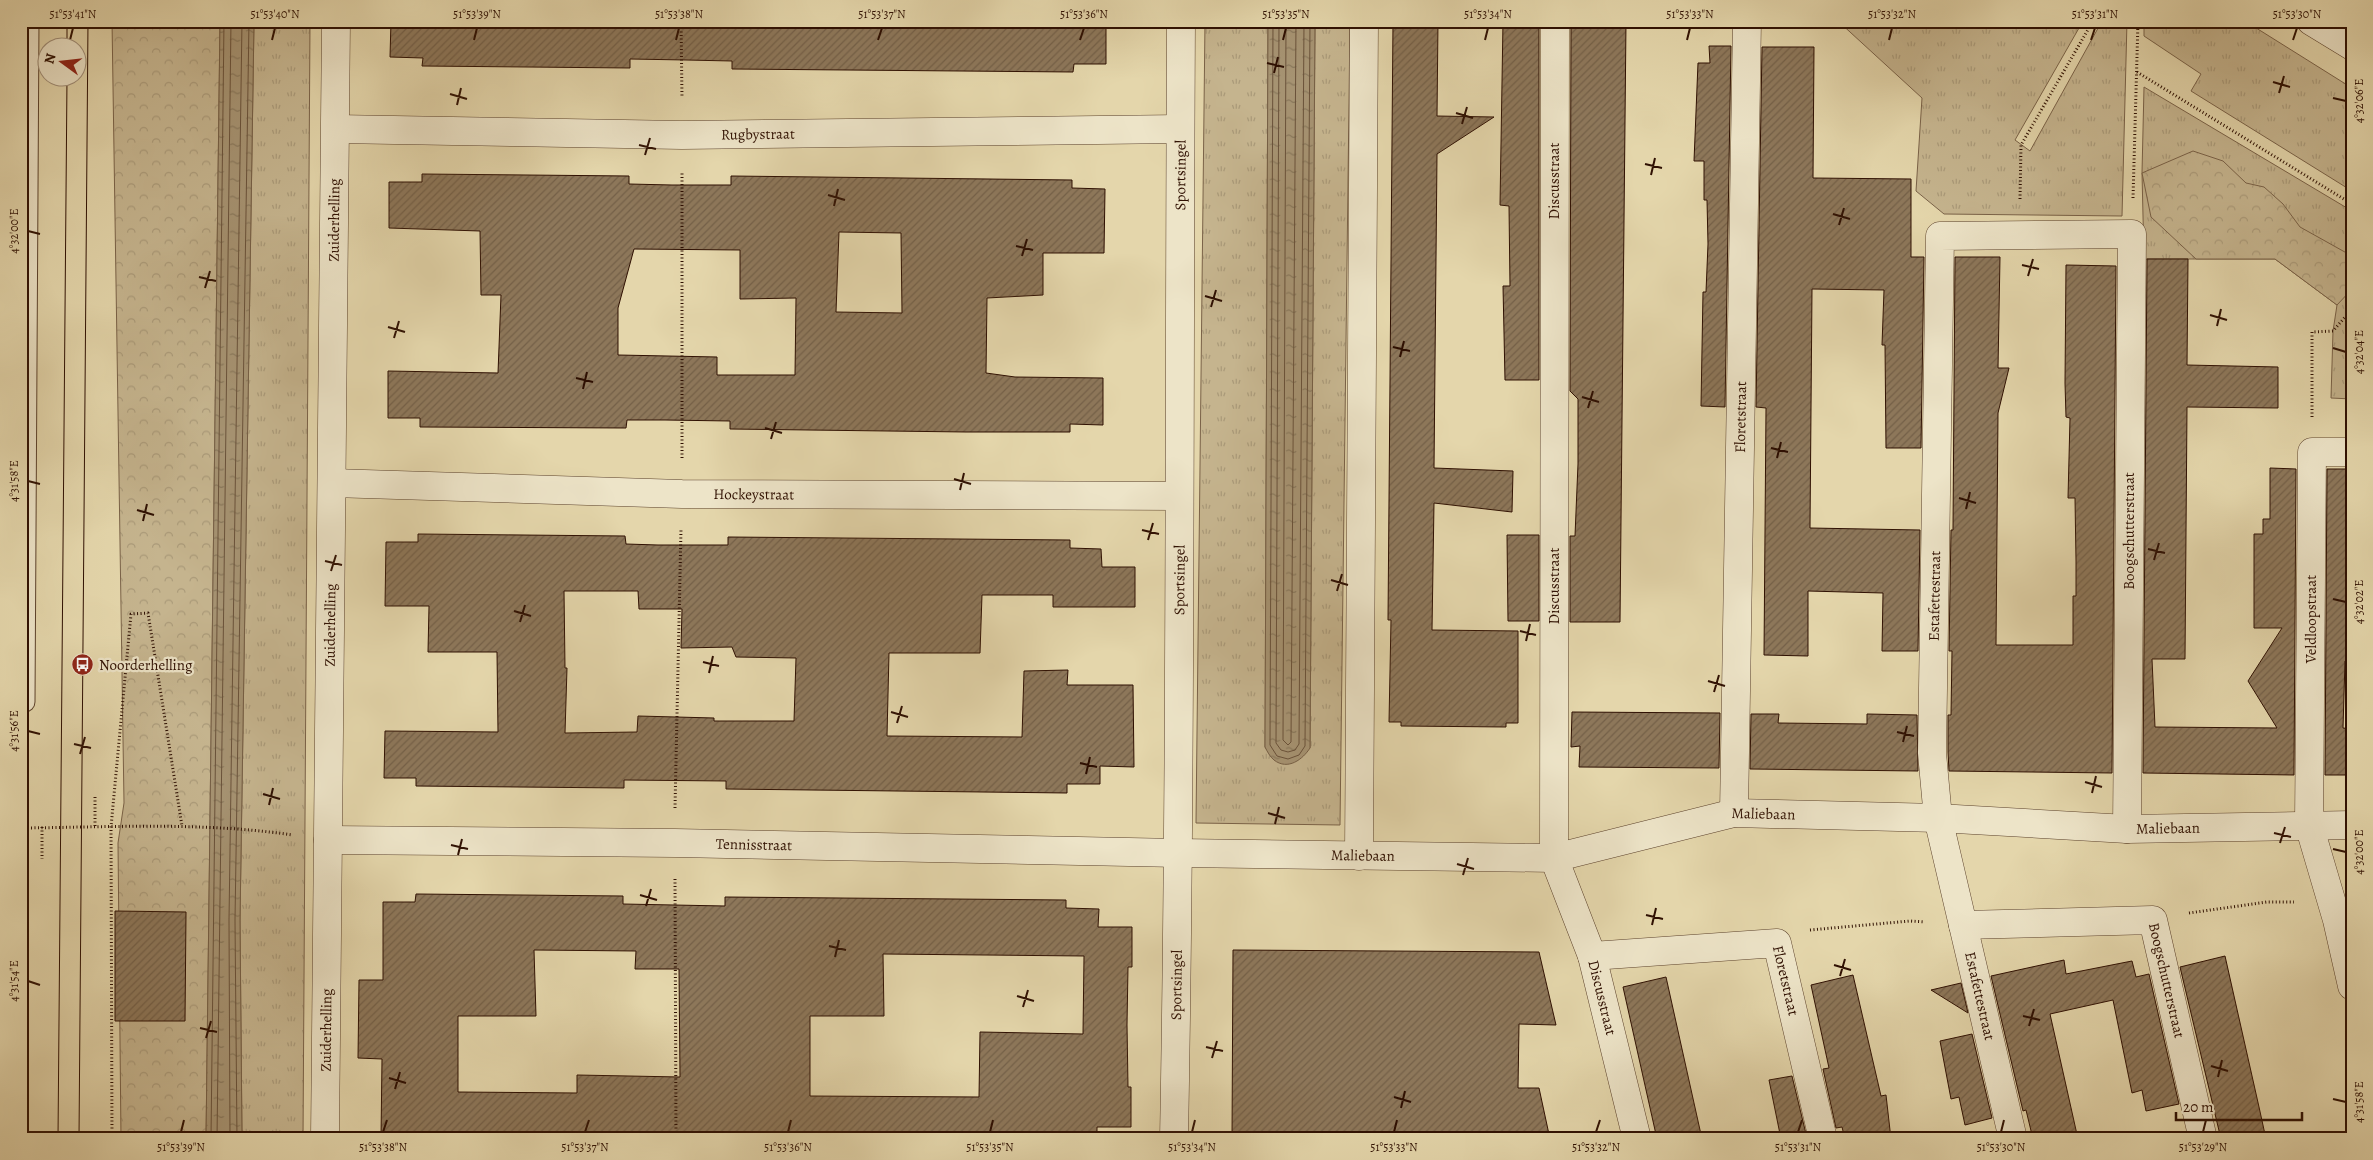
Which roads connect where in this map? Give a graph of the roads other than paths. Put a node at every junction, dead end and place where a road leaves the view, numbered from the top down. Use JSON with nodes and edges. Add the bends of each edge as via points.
{"nodes":[{"id":1,"x":29,"y":21,"type":"edge"},
{"id":2,"x":336,"y":21,"type":"edge"},
{"id":3,"x":1181,"y":21,"type":"edge"},
{"id":4,"x":1364,"y":21,"type":"edge"},
{"id":5,"x":1554,"y":21,"type":"edge"},
{"id":6,"x":1747,"y":21,"type":"edge"},
{"id":7,"x":2310,"y":21,"type":"edge"},
{"id":8,"x":2352,"y":46,"type":"edge"},
{"id":9,"x":336,"y":129,"type":"junction"},
{"id":10,"x":1180,"y":129,"type":"junction"},
{"id":11,"x":2132,"y":234,"type":"joint"},
{"id":12,"x":2352,"y":452,"type":"edge"},
{"id":13,"x":332,"y":483,"type":"junction"},
{"id":14,"x":1178,"y":496,"type":"junction"},
{"id":15,"x":26,"y":702,"type":"dead end"},
{"id":16,"x":1734,"y":813,"type":"junction"},
{"id":17,"x":1938,"y":818,"type":"junction"},
{"id":18,"x":2309,"y":825,"type":"junction"},
{"id":19,"x":2352,"y":825,"type":"edge"},
{"id":20,"x":2127,"y":829,"type":"junction"},
{"id":21,"x":328,"y":840,"type":"junction"},
{"id":22,"x":1179,"y":854,"type":"junction"},
{"id":23,"x":1359,"y":856,"type":"junction"},
{"id":24,"x":1554,"y":858,"type":"junction"},
{"id":25,"x":2344,"y":919,"type":"edge"},
{"id":26,"x":1964,"y":925,"type":"junction"},
{"id":27,"x":1592,"y":956,"type":"junction"},
{"id":28,"x":2352,"y":986,"type":"edge"},
{"id":29,"x":326,"y":1139,"type":"edge"},
{"id":30,"x":1174,"y":1139,"type":"edge"},
{"id":31,"x":1637,"y":1139,"type":"edge"},
{"id":32,"x":1823,"y":1139,"type":"edge"},
{"id":33,"x":2013,"y":1139,"type":"edge"},
{"id":34,"x":2203,"y":1139,"type":"edge"}],
"edges":[{"from":1,"to":15,"type":"lane"},
{"from":2,"to":9,"type":"street","name":"Zuiderhelling"},
{"from":3,"to":10,"type":"street","name":"Sportsingel"},
{"from":4,"to":23,"type":"street"},
{"from":5,"to":24,"type":"street","name":"Discusstraat"},
{"from":6,"to":16,"type":"street","name":"Floretstraat"},
{"from":7,"to":8,"type":"street"},
{"from":9,"to":10,"type":"street","name":"Rugbystraat","via":[[682,135]]},
{"from":9,"to":13,"type":"street","name":"Zuiderhelling"},
{"from":10,"to":14,"type":"street","name":"Sportsingel"},
{"from":11,"to":17,"type":"street","name":"Estafettestraat","via":[[1940,236],[1932,753]]},
{"from":11,"to":20,"type":"street","name":"Boogschutterstraat"},
{"from":12,"to":18,"type":"street","name":"Veldloopstraat","via":[[2312,452]]},
{"from":13,"to":14,"type":"street","name":"Hockeystraat","via":[[682,494]]},
{"from":13,"to":21,"type":"street","name":"Zuiderhelling"},
{"from":14,"to":22,"type":"street","name":"Sportsingel"},
{"from":16,"to":17,"type":"street","name":"Maliebaan"},
{"from":16,"to":24,"type":"street","name":"Maliebaan"},
{"from":17,"to":20,"type":"street","name":"Maliebaan"},
{"from":17,"to":26,"type":"street","name":"Estafettestraat"},
{"from":18,"to":19,"type":"street","name":"Maliebaan"},
{"from":18,"to":20,"type":"street","name":"Maliebaan"},
{"from":18,"to":25,"type":"street","name":"Veldloopstraat"},
{"from":21,"to":22,"type":"street","name":"Tennisstraat","via":[[675,843]]},
{"from":21,"to":29,"type":"street","name":"Zuiderhelling"},
{"from":22,"to":23,"type":"street","name":"Maliebaan"},
{"from":22,"to":30,"type":"street","name":"Sportsingel"},
{"from":23,"to":24,"type":"street","name":"Maliebaan"},
{"from":24,"to":27,"type":"street","name":"Discusstraat"},
{"from":25,"to":28,"type":"street"},
{"from":26,"to":33,"type":"street","name":"Estafettestraat"},
{"from":26,"to":34,"type":"street","name":"Boogschutterstraat","via":[[2154,920]]},
{"from":27,"to":31,"type":"street","name":"Discusstraat"},
{"from":27,"to":32,"type":"street","name":"Floretstraat","via":[[1777,943]]}]}
